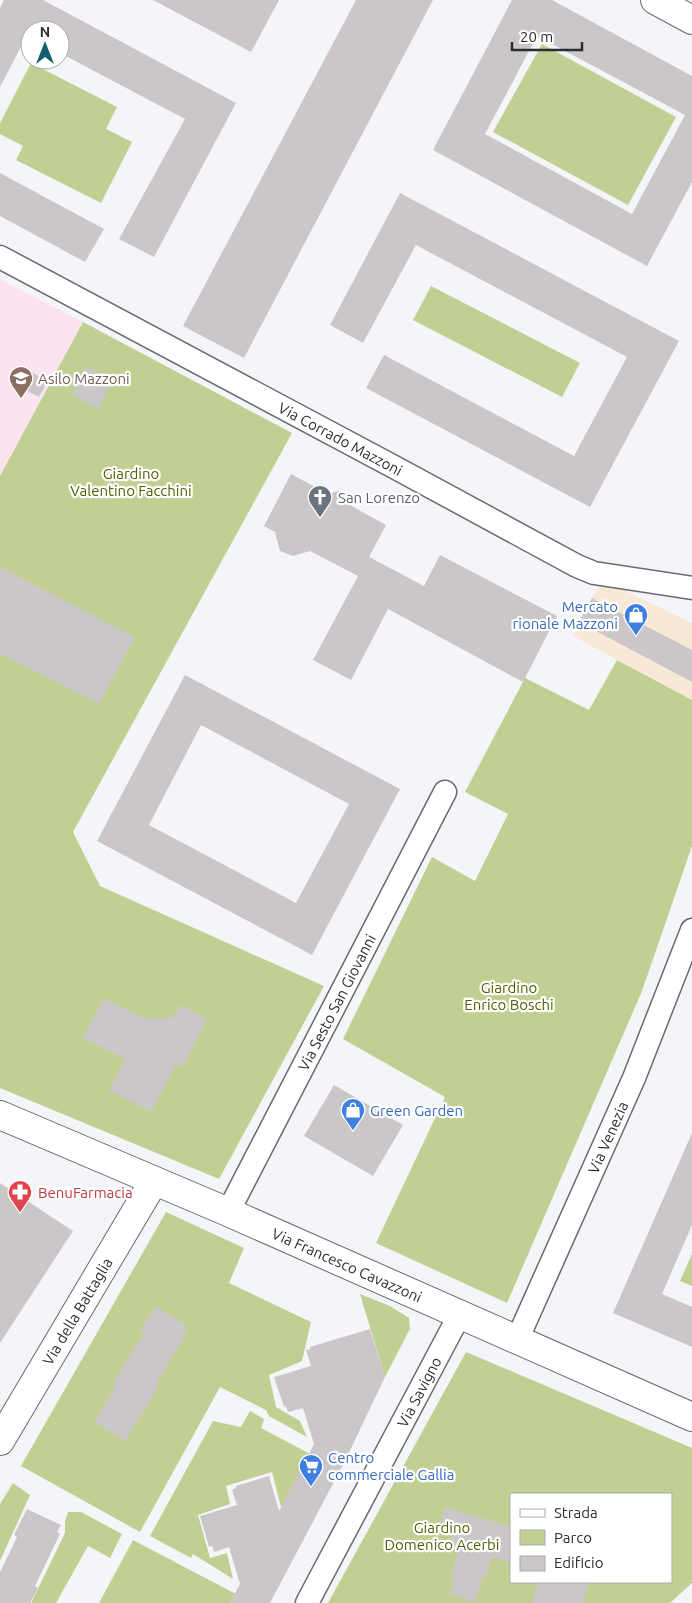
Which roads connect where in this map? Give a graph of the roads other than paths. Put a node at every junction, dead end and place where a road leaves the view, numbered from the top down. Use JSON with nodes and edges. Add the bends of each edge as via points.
{"nodes":[{"id":1,"x":655,"y":0,"type":"edge"},
{"id":2,"x":692,"y":20,"type":"edge"},
{"id":3,"x":0,"y":257,"type":"edge"},
{"id":4,"x":692,"y":588,"type":"edge"},
{"id":5,"x":445,"y":792,"type":"dead end"},
{"id":6,"x":692,"y":930,"type":"edge"},
{"id":7,"x":0,"y":1115,"type":"edge"},
{"id":8,"x":154,"y":1181,"type":"junction"},
{"id":9,"x":228,"y":1212,"type":"junction"},
{"id":10,"x":460,"y":1314,"type":"junction"},
{"id":11,"x":517,"y":1340,"type":"junction"},
{"id":12,"x":692,"y":1416,"type":"edge"},
{"id":13,"x":0,"y":1441,"type":"edge"},
{"id":14,"x":307,"y":1603,"type":"edge"}],
"edges":[{"from":1,"to":2,"type":"street"},
{"from":3,"to":4,"type":"street","name":"Via Corrado Mazzoni","via":[[577,566],[594,574]]},
{"from":5,"to":9,"type":"street","name":"Via Sesto San Giovanni"},
{"from":6,"to":11,"type":"street","name":"Via Venezia","via":[[634,1078]]},
{"from":7,"to":8,"type":"street","name":"Via Francesco Cavazzoni"},
{"from":8,"to":9,"type":"street","name":"Via Francesco Cavazzoni"},
{"from":8,"to":13,"type":"street","name":"Via della Battaglia"},
{"from":9,"to":10,"type":"street","name":"Via Francesco Cavazzoni"},
{"from":10,"to":11,"type":"street","name":"Via Francesco Cavazzoni"},
{"from":10,"to":14,"type":"street","name":"Via Savigno"},
{"from":11,"to":12,"type":"street","name":"Via Francesco Cavazzoni"}]}
